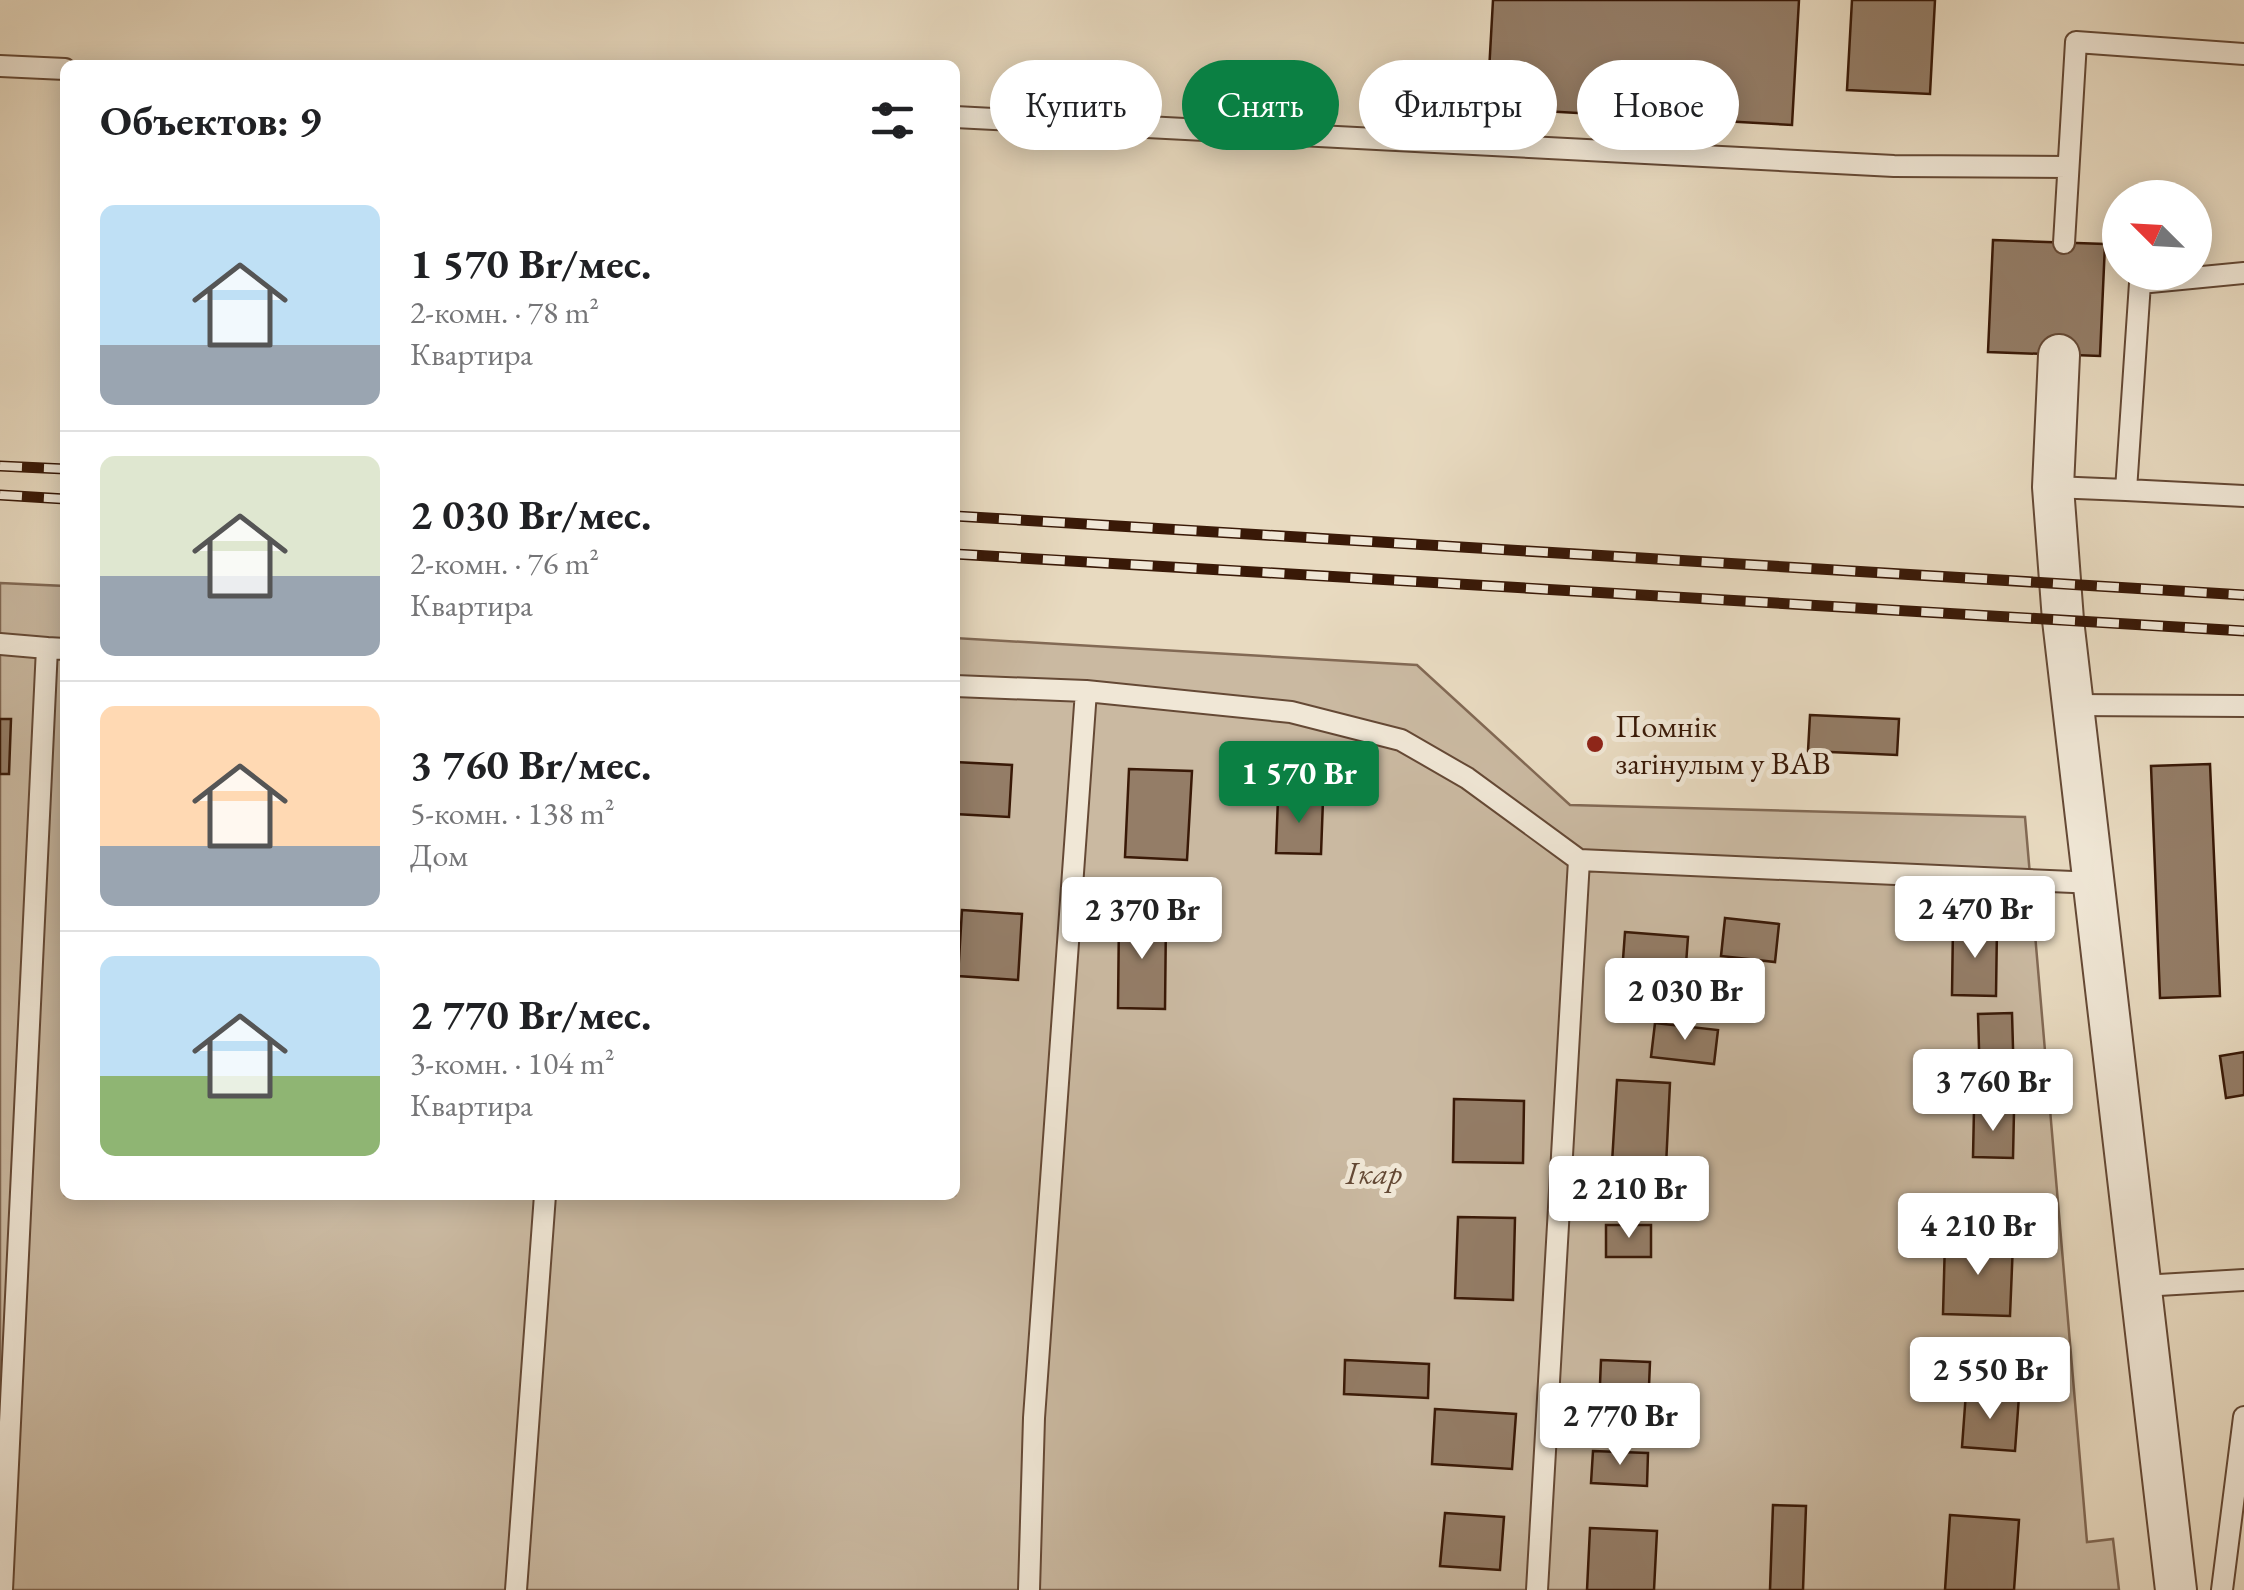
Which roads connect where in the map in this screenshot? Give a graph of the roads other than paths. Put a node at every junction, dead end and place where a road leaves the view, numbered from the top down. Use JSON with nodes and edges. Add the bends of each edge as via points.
{"nodes":[{"id":1,"x":2244,"y":54,"type":"edge"},
{"id":2,"x":0,"y":66,"type":"edge"},
{"id":3,"x":60,"y":70,"type":"edge"},
{"id":4,"x":960,"y":116,"type":"edge"},
{"id":5,"x":2068,"y":167,"type":"junction"},
{"id":6,"x":2064,"y":242,"type":"dead end"},
{"id":7,"x":2244,"y":274,"type":"edge"},
{"id":8,"x":2059,"y":355,"type":"dead end"},
{"id":9,"x":2053,"y":487,"type":"junction"},
{"id":10,"x":2126,"y":490,"type":"junction"},
{"id":11,"x":2244,"y":496,"type":"edge"},
{"id":12,"x":0,"y":644,"type":"edge"},
{"id":13,"x":56,"y":648,"type":"edge"},
{"id":14,"x":960,"y":686,"type":"edge"},
{"id":15,"x":1086,"y":691,"type":"junction"},
{"id":16,"x":2074,"y":705,"type":"junction"},
{"id":17,"x":2244,"y":706,"type":"edge"},
{"id":18,"x":1579,"y":860,"type":"junction"},
{"id":19,"x":2096,"y":882,"type":"junction"},
{"id":20,"x":545,"y":1200,"type":"edge"},
{"id":21,"x":2244,"y":1280,"type":"edge"},
{"id":22,"x":2142,"y":1286,"type":"junction"},
{"id":23,"x":2244,"y":1417,"type":"edge"},
{"id":24,"x":2,"y":1590,"type":"edge"},
{"id":25,"x":516,"y":1590,"type":"edge"},
{"id":26,"x":1030,"y":1590,"type":"edge"},
{"id":27,"x":1537,"y":1590,"type":"edge"},
{"id":28,"x":2176,"y":1590,"type":"edge"},
{"id":29,"x":2222,"y":1590,"type":"edge"}],
"edges":[{"from":1,"to":5,"type":"lane","via":[[2076,42]]},
{"from":2,"to":3,"type":"lane"},
{"from":4,"to":5,"type":"lane","via":[[1894,166]]},
{"from":5,"to":6,"type":"lane"},
{"from":7,"to":10,"type":"lane","via":[[2140,283]]},
{"from":8,"to":9,"type":"street"},
{"from":9,"to":10,"type":"lane"},
{"from":9,"to":16,"type":"street"},
{"from":10,"to":11,"type":"lane"},
{"from":12,"to":13,"type":"lane"},
{"from":13,"to":24,"type":"lane"},
{"from":14,"to":15,"type":"lane"},
{"from":15,"to":18,"type":"lane","via":[[1290,712],[1401,740],[1467,778]]},
{"from":15,"to":26,"type":"lane","via":[[1034,1418]]},
{"from":16,"to":17,"type":"lane"},
{"from":16,"to":19,"type":"street"},
{"from":18,"to":19,"type":"lane"},
{"from":18,"to":27,"type":"lane"},
{"from":19,"to":22,"type":"street"},
{"from":20,"to":25,"type":"lane"},
{"from":21,"to":22,"type":"lane"},
{"from":22,"to":28,"type":"street"},
{"from":23,"to":29,"type":"lane"}]}
